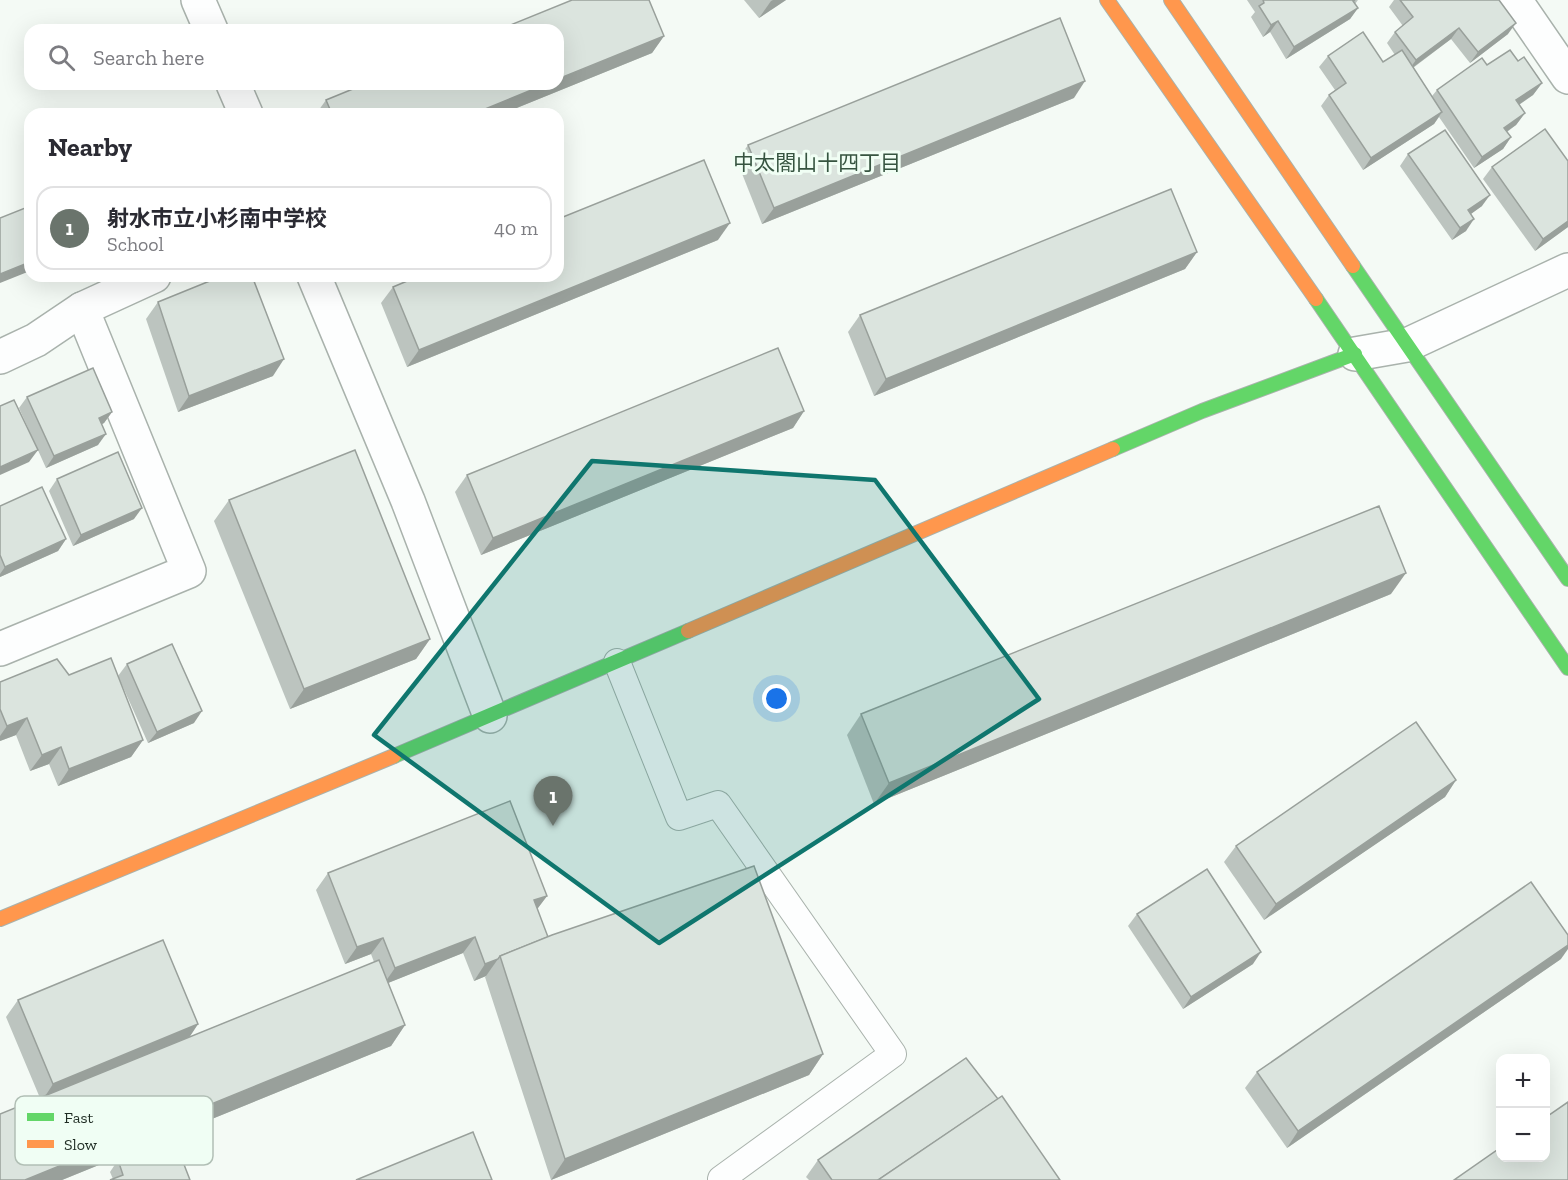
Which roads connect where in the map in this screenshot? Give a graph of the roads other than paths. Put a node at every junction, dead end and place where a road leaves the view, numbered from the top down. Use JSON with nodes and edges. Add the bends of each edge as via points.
{"nodes":[{"id":1,"x":198,"y":0,"type":"edge"},
{"id":2,"x":1107,"y":0,"type":"edge"},
{"id":3,"x":1171,"y":0,"type":"edge"},
{"id":4,"x":1515,"y":0,"type":"edge"},
{"id":5,"x":208,"y":24,"type":"edge"},
{"id":6,"x":1568,"y":77,"type":"edge"},
{"id":7,"x":236,"y":90,"type":"edge"},
{"id":8,"x":243,"y":108,"type":"edge"},
{"id":9,"x":1568,"y":270,"type":"edge"},
{"id":10,"x":141,"y":282,"type":"edge"},
{"id":11,"x":317,"y":282,"type":"edge"},
{"id":12,"x":82,"y":309,"type":"junction"},
{"id":13,"x":1407,"y":345,"type":"junction"},
{"id":14,"x":1355,"y":354,"type":"junction"},
{"id":15,"x":0,"y":357,"type":"edge"},
{"id":16,"x":1568,"y":579,"type":"edge"},
{"id":17,"x":0,"y":649,"type":"edge"},
{"id":18,"x":617,"y":662,"type":"junction"},
{"id":19,"x":1568,"y":668,"type":"edge"},
{"id":20,"x":490,"y":716,"type":"junction"},
{"id":21,"x":0,"y":918,"type":"edge"},
{"id":22,"x":720,"y":1180,"type":"edge"}],
"edges":[{"from":1,"to":5,"type":"street"},
{"from":2,"to":14,"type":"street"},
{"from":3,"to":13,"type":"street"},
{"from":4,"to":6,"type":"street"},
{"from":7,"to":8,"type":"street"},
{"from":9,"to":13,"type":"street"},
{"from":10,"to":12,"type":"street"},
{"from":11,"to":20,"type":"street","via":[[408,501]]},
{"from":12,"to":15,"type":"street","via":[[36,340]]},
{"from":12,"to":17,"type":"street","via":[[189,571]]},
{"from":13,"to":14,"type":"street"},
{"from":13,"to":16,"type":"street"},
{"from":14,"to":18,"type":"street","via":[[1202,411]]},
{"from":14,"to":19,"type":"street"},
{"from":18,"to":20,"type":"street"},
{"from":18,"to":22,"type":"lane","via":[[679,817],[718,804],[893,1054]]},
{"from":20,"to":21,"type":"street"}]}
